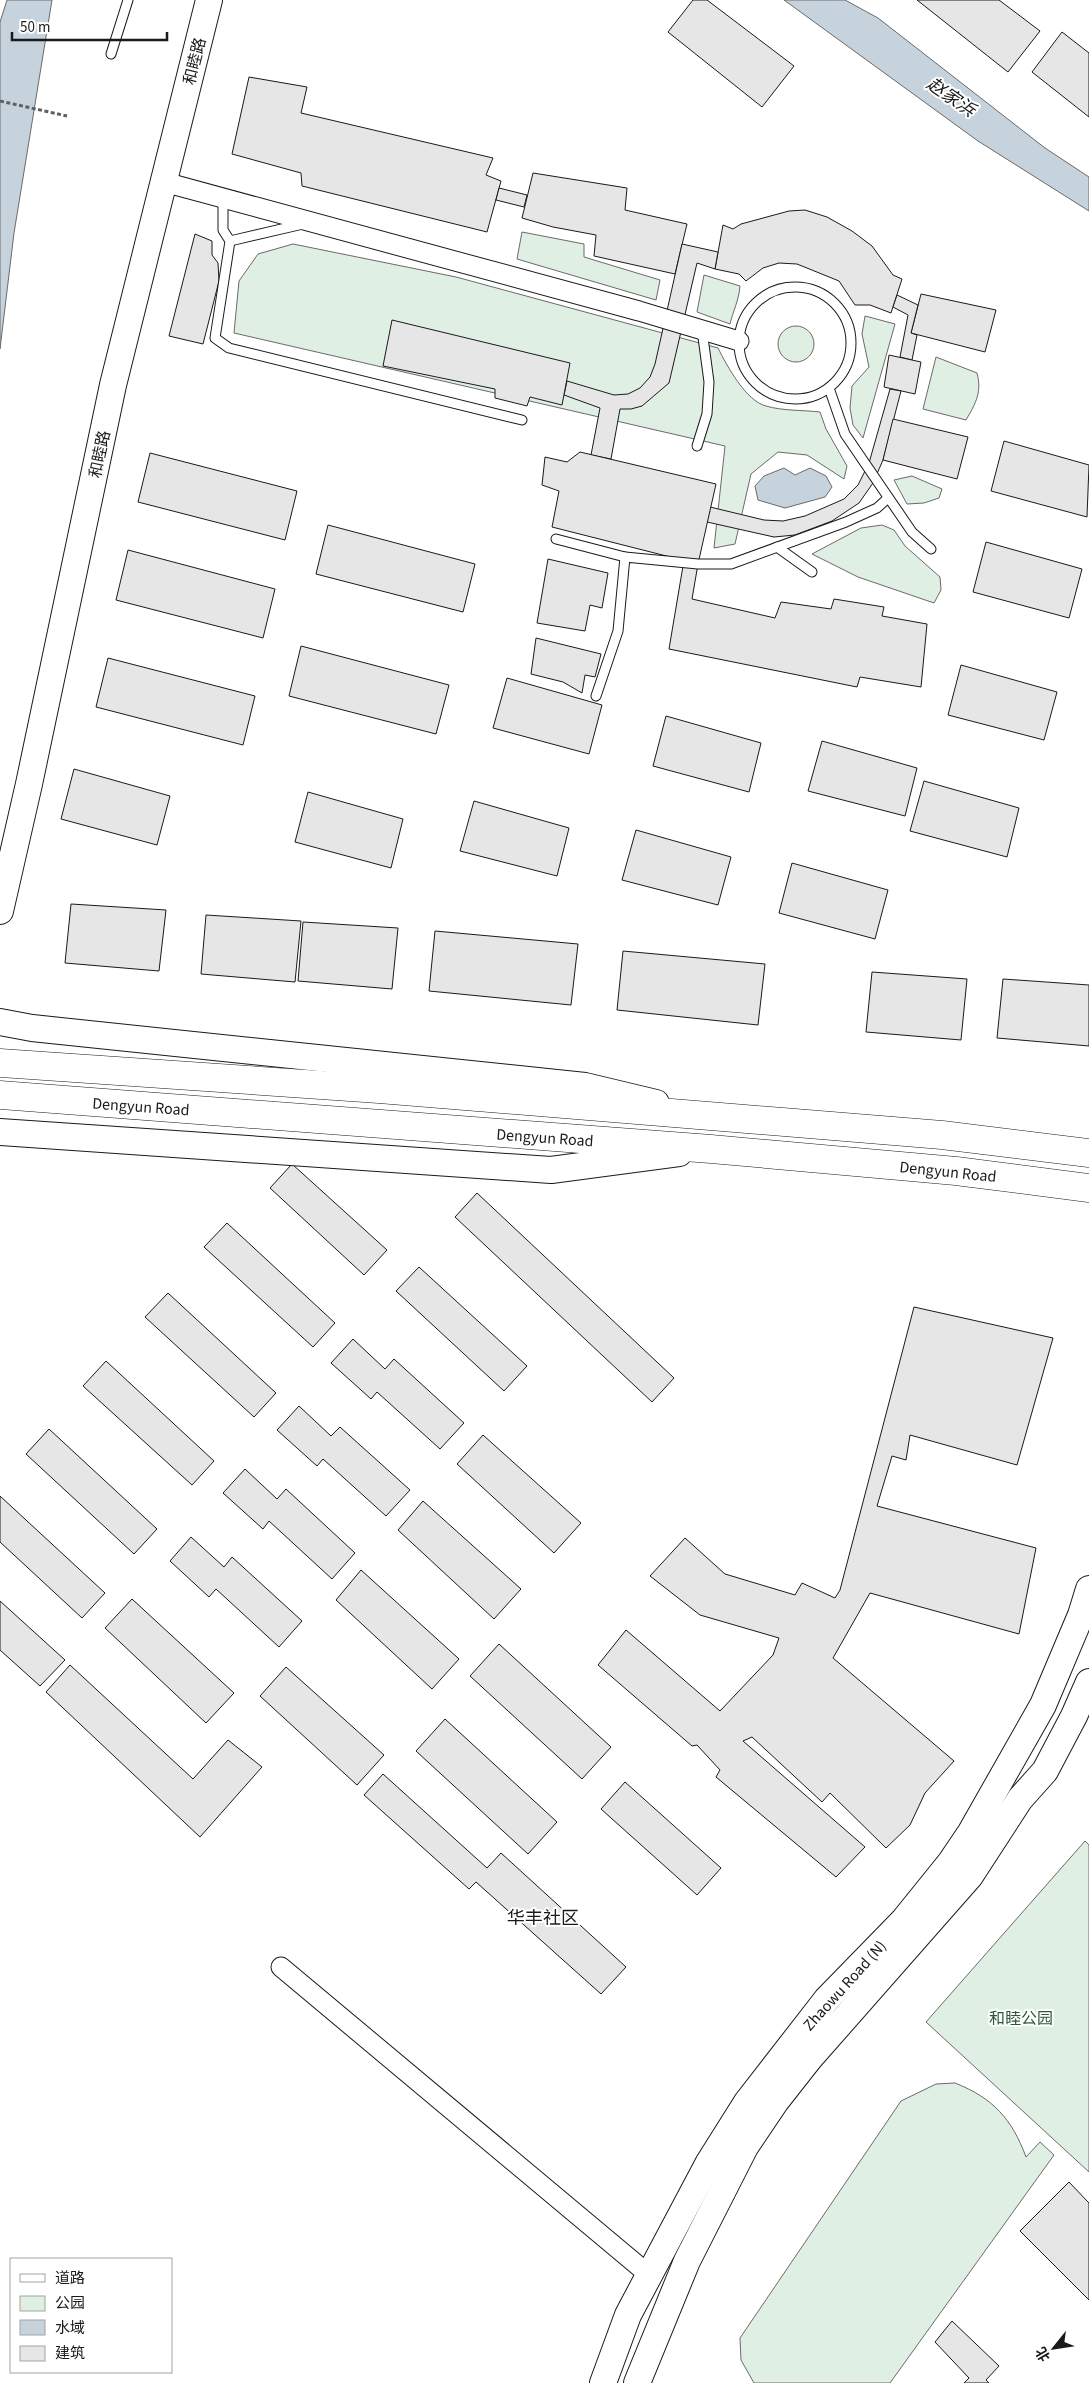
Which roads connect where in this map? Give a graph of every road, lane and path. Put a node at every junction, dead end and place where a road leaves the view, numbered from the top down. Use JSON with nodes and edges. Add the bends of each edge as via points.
{"nodes":[{"id":1,"x":128,"y":0,"type":"edge"},
{"id":2,"x":209,"y":0,"type":"edge"},
{"id":3,"x":111,"y":54,"type":"dead end"},
{"id":4,"x":0,"y":101,"type":"edge"},
{"id":5,"x":67,"y":116,"type":"dead end"},
{"id":6,"x":164,"y":182,"type":"junction"},
{"id":7,"x":223,"y":198,"type":"junction"},
{"id":8,"x":311,"y":222,"type":"junction"},
{"id":9,"x":230,"y":241,"type":"junction"},
{"id":10,"x":702,"y":330,"type":"junction"},
{"id":11,"x":738,"y":341,"type":"junction"},
{"id":12,"x":829,"y":388,"type":"junction"},
{"id":13,"x":522,"y":420,"type":"dead end"},
{"id":14,"x":696,"y":446,"type":"dead end"},
{"id":15,"x":888,"y":498,"type":"junction"},
{"id":16,"x":556,"y":539,"type":"dead end"},
{"id":17,"x":777,"y":547,"type":"junction"},
{"id":18,"x":931,"y":549,"type":"dead end"},
{"id":19,"x":625,"y":557,"type":"junction"},
{"id":20,"x":812,"y":572,"type":"dead end"},
{"id":21,"x":596,"y":696,"type":"dead end"},
{"id":22,"x":0,"y":911,"type":"edge"},
{"id":23,"x":0,"y":1022,"type":"edge"},
{"id":24,"x":0,"y":1063,"type":"edge"},
{"id":25,"x":0,"y":1095,"type":"edge"},
{"id":26,"x":718,"y":1118,"type":"junction"},
{"id":27,"x":0,"y":1132,"type":"edge"},
{"id":28,"x":711,"y":1149,"type":"junction"},
{"id":29,"x":1089,"y":1153,"type":"edge"},
{"id":30,"x":1089,"y":1188,"type":"edge"},
{"id":31,"x":1089,"y":1589,"type":"edge"},
{"id":32,"x":1089,"y":1682,"type":"edge"},
{"id":33,"x":281,"y":1967,"type":"dead end"},
{"id":34,"x":648,"y":2274,"type":"junction"},
{"id":35,"x":603,"y":2383,"type":"edge"},
{"id":36,"x":637,"y":2383,"type":"edge"}],
"edges":[{"from":1,"to":3,"type":"lane"},
{"from":2,"to":6,"type":"street","name":"和睦路"},
{"from":4,"to":5,"type":"path"},
{"from":6,"to":7,"type":"street"},
{"from":6,"to":22,"type":"street","name":"和睦路","via":[[113,385]]},
{"from":7,"to":8,"type":"street"},
{"from":7,"to":9,"type":"lane","via":[[222,230]]},
{"from":8,"to":9,"type":"lane"},
{"from":8,"to":10,"type":"street"},
{"from":9,"to":13,"type":"lane","via":[[215,338],[229,348]]},
{"from":10,"to":11,"type":"street"},
{"from":10,"to":14,"type":"lane","via":[[708,382],[707,414]]},
{"from":11,"to":12,"type":"lane","via":[[748,375],[777,397],[795,400],[813,397]]},
{"from":11,"to":12,"type":"lane","via":[[742,322],[752,306],[767,294],[785,287],[804,287],[822,294],[837,306],[847,322],[851,341],[849,359]]},
{"from":12,"to":15,"type":"lane","via":[[845,434]]},
{"from":15,"to":17,"type":"lane","via":[[877,508],[846,522]]},
{"from":15,"to":18,"type":"lane","via":[[912,532]]},
{"from":16,"to":19,"type":"lane"},
{"from":17,"to":19,"type":"lane","via":[[731,564]]},
{"from":17,"to":20,"type":"lane"},
{"from":19,"to":21,"type":"lane","via":[[618,631]]},
{"from":23,"to":26,"type":"street","via":[[585,1086]]},
{"from":24,"to":26,"type":"main road","name":"Dengyun Road"},
{"from":25,"to":28,"type":"main road","name":"Dengyun Road"},
{"from":26,"to":29,"type":"main road","name":"Dengyun Road","via":[[942,1135]]},
{"from":27,"to":28,"type":"street","via":[[551,1170]]},
{"from":28,"to":30,"type":"main road","name":"Dengyun Road","via":[[956,1171]]},
{"from":31,"to":34,"type":"street","name":"Zhaowu Road (N)","via":[[1043,1705],[971,1832],[904,1920],[827,1999],[747,2102],[708,2164]]},
{"from":32,"to":36,"type":"street","name":"Zhaowu Road (N)","via":[[1045,1771],[1020,1800],[970,1876],[809,2059],[745,2147],[687,2261]]},
{"from":33,"to":34,"type":"street"},
{"from":34,"to":35,"type":"street","name":"Zhaowu Road (N)","via":[[628,2315]]}]}
